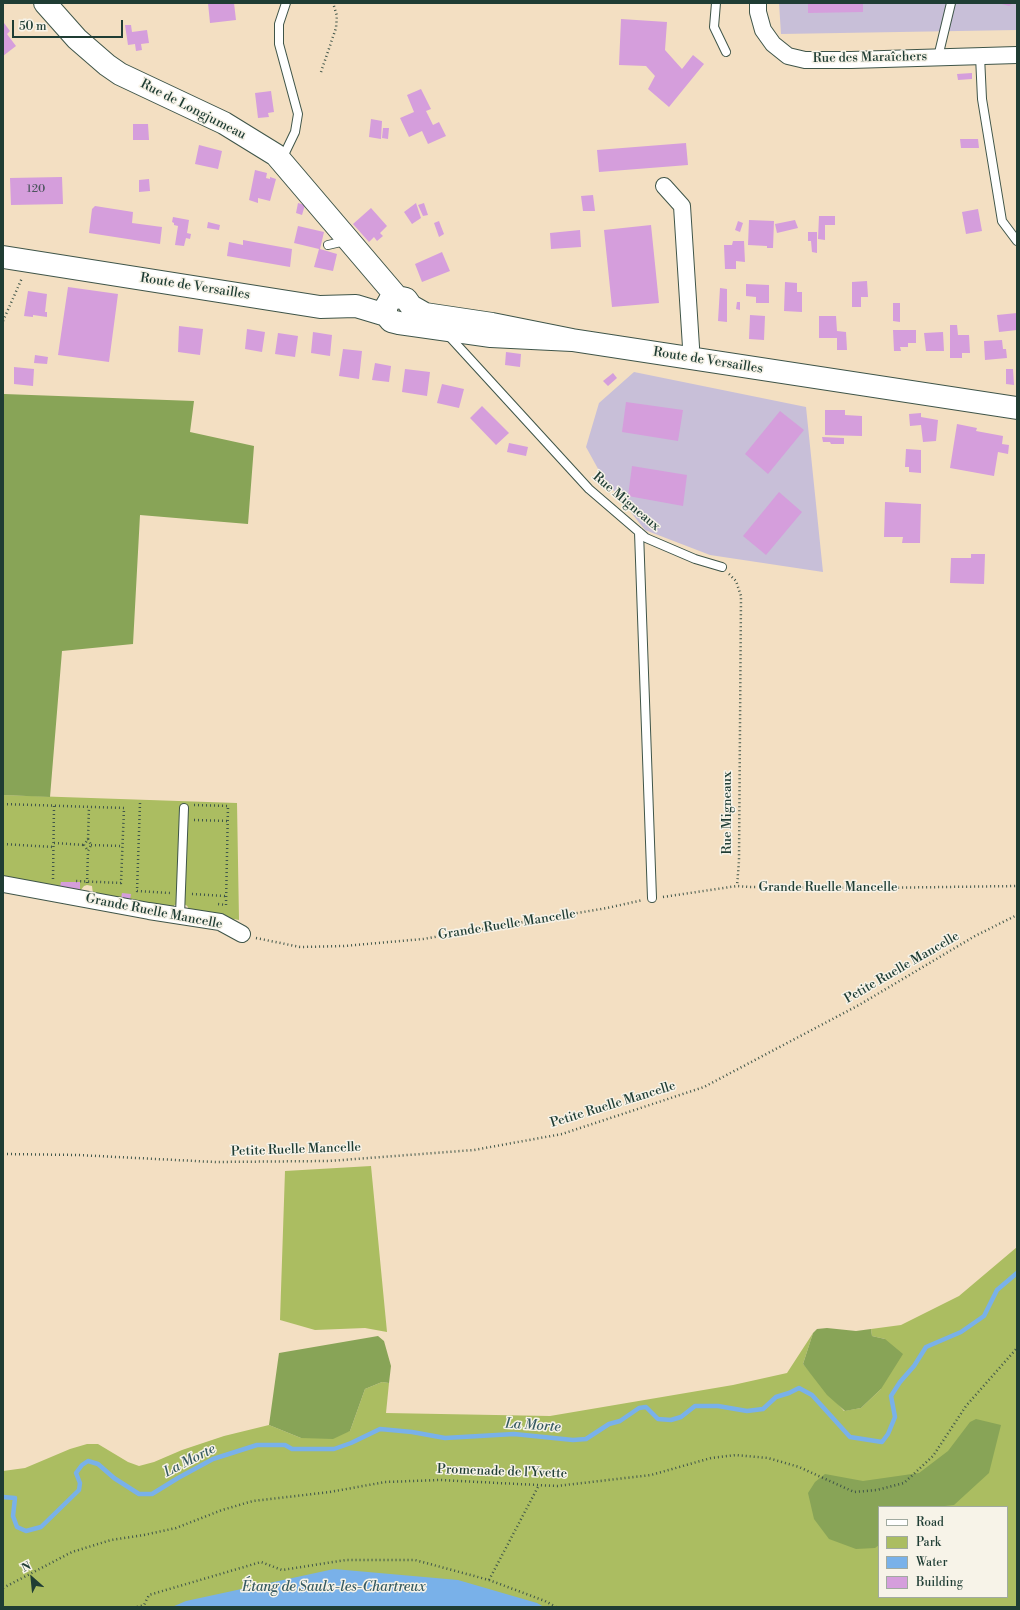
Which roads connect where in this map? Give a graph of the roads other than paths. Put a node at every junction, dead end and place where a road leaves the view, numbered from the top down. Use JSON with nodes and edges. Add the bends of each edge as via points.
{"nodes":[{"id":1,"x":45,"y":3,"type":"edge"},
{"id":2,"x":286,"y":3,"type":"edge"},
{"id":3,"x":716,"y":3,"type":"edge"},
{"id":4,"x":758,"y":3,"type":"edge"},
{"id":5,"x":951,"y":3,"type":"edge"},
{"id":6,"x":726,"y":52,"type":"dead end"},
{"id":7,"x":1017,"y":55,"type":"edge"},
{"id":8,"x":980,"y":56,"type":"junction"},
{"id":9,"x":938,"y":57,"type":"junction"},
{"id":10,"x":281,"y":161,"type":"junction"},
{"id":11,"x":664,"y":186,"type":"dead end"},
{"id":12,"x":1017,"y":241,"type":"edge"},
{"id":13,"x":3,"y":257,"type":"edge"},
{"id":14,"x":398,"y":310,"type":"junction"},
{"id":15,"x":443,"y":330,"type":"junction"},
{"id":16,"x":572,"y":340,"type":"junction"},
{"id":17,"x":689,"y":359,"type":"junction"},
{"id":18,"x":1017,"y":408,"type":"edge"},
{"id":19,"x":639,"y":532,"type":"junction"},
{"id":20,"x":722,"y":567,"type":"road end"},
{"id":21,"x":187,"y":806,"type":"road end"},
{"id":22,"x":3,"y":884,"type":"edge"},
{"id":23,"x":652,"y":898,"type":"road end"},
{"id":24,"x":180,"y":915,"type":"junction"},
{"id":25,"x":242,"y":934,"type":"road end"}],
"edges":[{"from":1,"to":10,"type":"main road","name":"Rue de Longjumeau","via":[[77,39],[120,74],[224,123],[276,155]]},
{"from":2,"to":10,"type":"lane","via":[[279,24],[279,44],[298,114],[295,132]]},
{"from":3,"to":6,"type":"lane","via":[[714,27]]},
{"from":4,"to":9,"type":"street","name":"Rue des Maraîchers","via":[[763,30],[773,44],[788,56],[804,60]]},
{"from":5,"to":9,"type":"lane"},
{"from":7,"to":8,"type":"street","name":"Rue des Maraîchers"},
{"from":8,"to":9,"type":"street","name":"Rue des Maraîchers"},
{"from":8,"to":12,"type":"lane","via":[[982,99],[1002,221]]},
{"from":10,"to":14,"type":"main road","name":"Rue de Longjumeau","via":[[337,240]]},
{"from":11,"to":17,"type":"street","via":[[682,206],[691,347]]},
{"from":13,"to":14,"type":"main road","name":"Route de Versailles","via":[[320,307],[356,306]]},
{"from":14,"to":15,"type":"main road","name":"Route de Versailles"},
{"from":14,"to":16,"type":"main road","via":[[492,324]]},
{"from":15,"to":16,"type":"main road","name":"Route de Versailles","via":[[491,336]]},
{"from":15,"to":19,"type":"lane","name":"Rue Migneaux","via":[[589,489]]},
{"from":16,"to":17,"type":"main road","name":"Route de Versailles"},
{"from":17,"to":18,"type":"main road","name":"Route de Versailles"},
{"from":19,"to":20,"type":"lane","name":"Rue Migneaux","via":[[646,538],[695,559]]},
{"from":19,"to":23,"type":"lane"},
{"from":21,"to":24,"type":"lane","via":[[183,819]]},
{"from":22,"to":24,"type":"street","name":"Grande Ruelle Mancelle"},
{"from":24,"to":25,"type":"street","name":"Grande Ruelle Mancelle","via":[[220,922]]}]}
